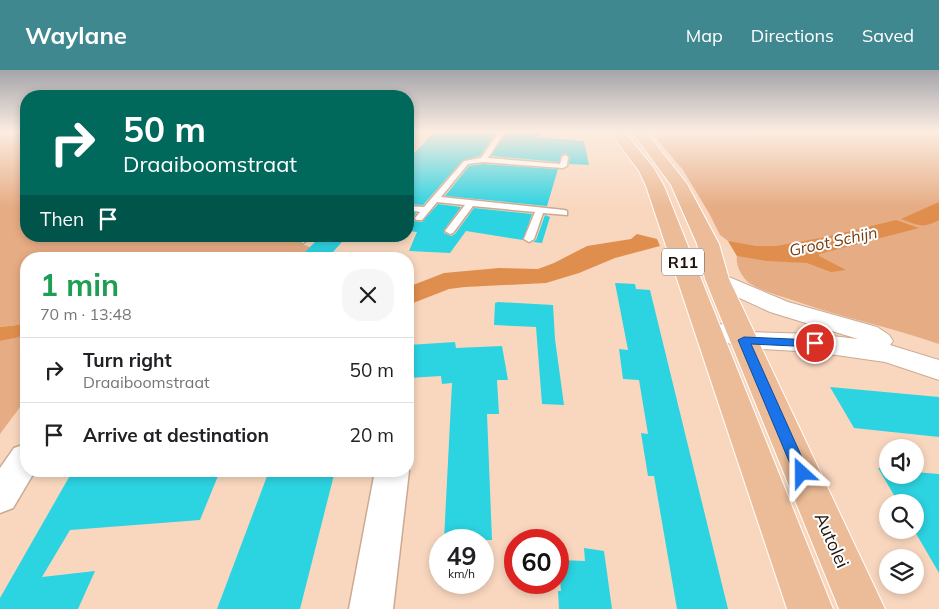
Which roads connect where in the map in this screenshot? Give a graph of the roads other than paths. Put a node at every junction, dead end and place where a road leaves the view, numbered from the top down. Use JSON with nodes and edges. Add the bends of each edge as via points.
{"nodes":[{"id":1,"x":485,"y":157,"type":"edge"},
{"id":2,"x":565,"y":157,"type":"dead end"},
{"id":3,"x":637,"y":157,"type":"edge"},
{"id":4,"x":652,"y":157,"type":"edge"},
{"id":5,"x":483,"y":160,"type":"junction"},
{"id":6,"x":662,"y":178,"type":"junction"},
{"id":7,"x":435,"y":199,"type":"junction"},
{"id":8,"x":471,"y":203,"type":"junction"},
{"id":9,"x":414,"y":209,"type":"edge"},
{"id":10,"x":426,"y":210,"type":"junction"},
{"id":11,"x":540,"y":210,"type":"junction"},
{"id":12,"x":564,"y":213,"type":"dead end"},
{"id":13,"x":419,"y":218,"type":"dead end"},
{"id":14,"x":450,"y":231,"type":"dead end"},
{"id":15,"x":528,"y":239,"type":"dead end"},
{"id":16,"x":717,"y":279,"type":"junction"},
{"id":17,"x":729,"y":330,"type":"junction"},
{"id":18,"x":879,"y":340,"type":"junction"},
{"id":19,"x":939,"y":360,"type":"edge"},
{"id":20,"x":939,"y":370,"type":"edge"},
{"id":21,"x":20,"y":466,"type":"edge"},
{"id":22,"x":391,"y":477,"type":"edge"},
{"id":23,"x":0,"y":497,"type":"edge"},
{"id":24,"x":371,"y":609,"type":"edge"},
{"id":25,"x":810,"y":609,"type":"edge"},
{"id":26,"x":862,"y":609,"type":"edge"}],
"edges":[{"from":1,"to":5,"type":"lane"},
{"from":2,"to":5,"type":"lane","via":[[563,166]]},
{"from":3,"to":6,"type":"main road","number":"R11","via":[[647,170]]},
{"from":4,"to":6,"type":"main road","number":"R11"},
{"from":5,"to":7,"type":"lane","via":[[466,162]]},
{"from":6,"to":16,"type":"main road","name":"Autolei","number":"R11","via":[[679,184],[708,244]]},
{"from":6,"to":17,"type":"main road","name":"Autolei","number":"R11"},
{"from":7,"to":8,"type":"lane"},
{"from":7,"to":10,"type":"lane"},
{"from":8,"to":11,"type":"lane"},
{"from":8,"to":14,"type":"lane"},
{"from":9,"to":10,"type":"lane"},
{"from":10,"to":13,"type":"lane"},
{"from":11,"to":12,"type":"lane"},
{"from":11,"to":15,"type":"lane"},
{"from":16,"to":17,"type":"main road","name":"Autolei","number":"R11"},
{"from":16,"to":18,"type":"street","via":[[779,307],[867,333]]},
{"from":17,"to":18,"type":"street","via":[[834,332]]},
{"from":17,"to":20,"type":"street","via":[[890,354]]},
{"from":17,"to":25,"type":"main road","name":"Autolei","number":"R11"},
{"from":17,"to":26,"type":"main road","name":"Autolei","number":"R11"},
{"from":18,"to":19,"type":"street"},
{"from":21,"to":23,"type":"street"},
{"from":22,"to":24,"type":"street"}]}
